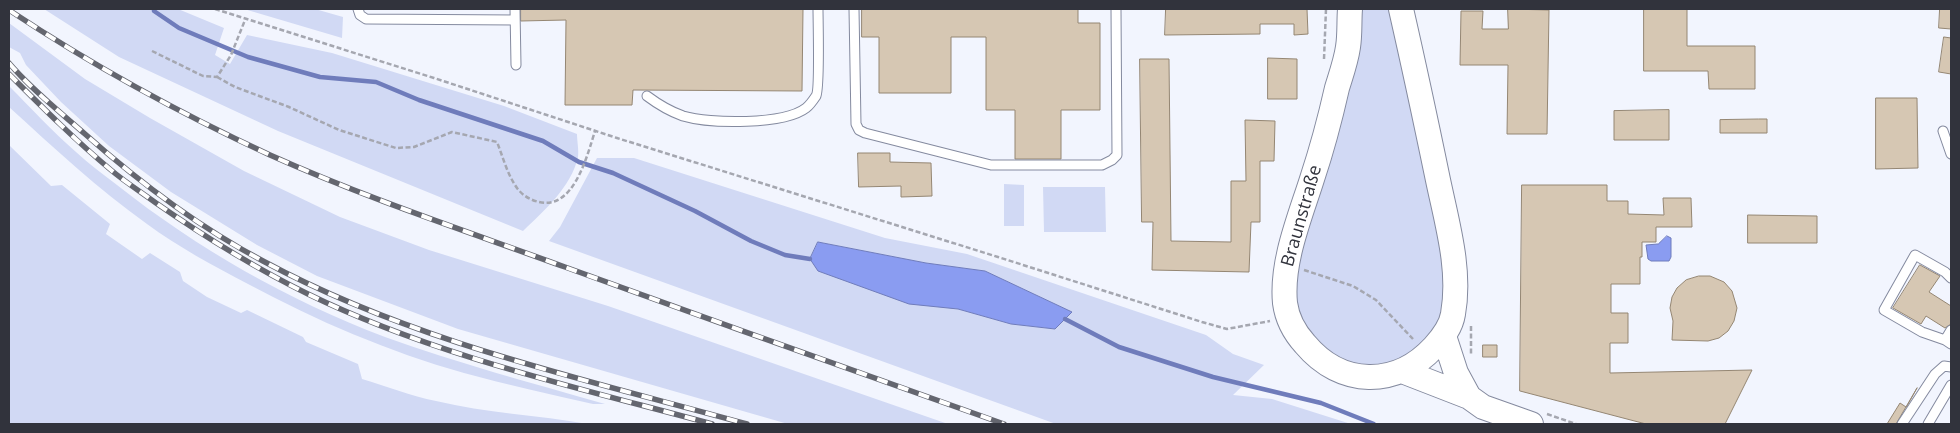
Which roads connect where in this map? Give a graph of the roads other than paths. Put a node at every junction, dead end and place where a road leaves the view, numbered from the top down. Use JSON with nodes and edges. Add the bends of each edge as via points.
{"nodes":[{"id":1,"x":358,"y":9,"type":"edge"},
{"id":2,"x":514,"y":9,"type":"edge"},
{"id":3,"x":818,"y":9,"type":"edge"},
{"id":4,"x":854,"y":9,"type":"edge"},
{"id":5,"x":1116,"y":9,"type":"edge"},
{"id":6,"x":1350,"y":9,"type":"edge"},
{"id":7,"x":1401,"y":9,"type":"edge"},
{"id":8,"x":514,"y":20,"type":"junction"},
{"id":9,"x":516,"y":65,"type":"dead end"},
{"id":10,"x":647,"y":96,"type":"dead end"},
{"id":11,"x":1943,"y":130,"type":"dead end"},
{"id":12,"x":1951,"y":154,"type":"edge"},
{"id":13,"x":1951,"y":278,"type":"edge"},
{"id":14,"x":1951,"y":330,"type":"edge"},
{"id":15,"x":1444,"y":336,"type":"junction"},
{"id":16,"x":1948,"y":342,"type":"edge"},
{"id":17,"x":1951,"y":367,"type":"edge"},
{"id":18,"x":1402,"y":371,"type":"junction"},
{"id":19,"x":1951,"y":385,"type":"edge"},
{"id":20,"x":1469,"y":397,"type":"junction"},
{"id":21,"x":1531,"y":424,"type":"edge"},
{"id":22,"x":1902,"y":424,"type":"edge"},
{"id":23,"x":1928,"y":424,"type":"edge"}],
"edges":[{"from":1,"to":8,"type":"lane","via":[[366,18]]},
{"from":2,"to":8,"type":"lane"},
{"from":3,"to":10,"type":"lane","via":[[818,94],[806,108],[768,119],[720,121],[686,117],[664,109]]},
{"from":4,"to":5,"type":"lane","via":[[856,124],[859,130],[991,165],[1102,165],[1117,155]]},
{"from":6,"to":18,"type":"main road","name":"Braunstraße","via":[[1348,48],[1286,265],[1286,304],[1298,337],[1314,355],[1333,368],[1368,378]]},
{"from":7,"to":15,"type":"main road","name":"Braunstraße","via":[[1456,278],[1453,316]]},
{"from":8,"to":9,"type":"lane"},
{"from":11,"to":12,"type":"lane"},
{"from":13,"to":16,"type":"lane","via":[[1915,255],[1884,310],[1922,332]]},
{"from":14,"to":16,"type":"lane"},
{"from":15,"to":18,"type":"main road","name":"Braunstraße","via":[[1423,359]]},
{"from":15,"to":20,"type":"main road","via":[[1456,373]]},
{"from":17,"to":22,"type":"lane","via":[[1944,366],[1935,374]]},
{"from":18,"to":20,"type":"main road"},
{"from":19,"to":23,"type":"lane"},
{"from":20,"to":21,"type":"main road","via":[[1483,407]]}]}
